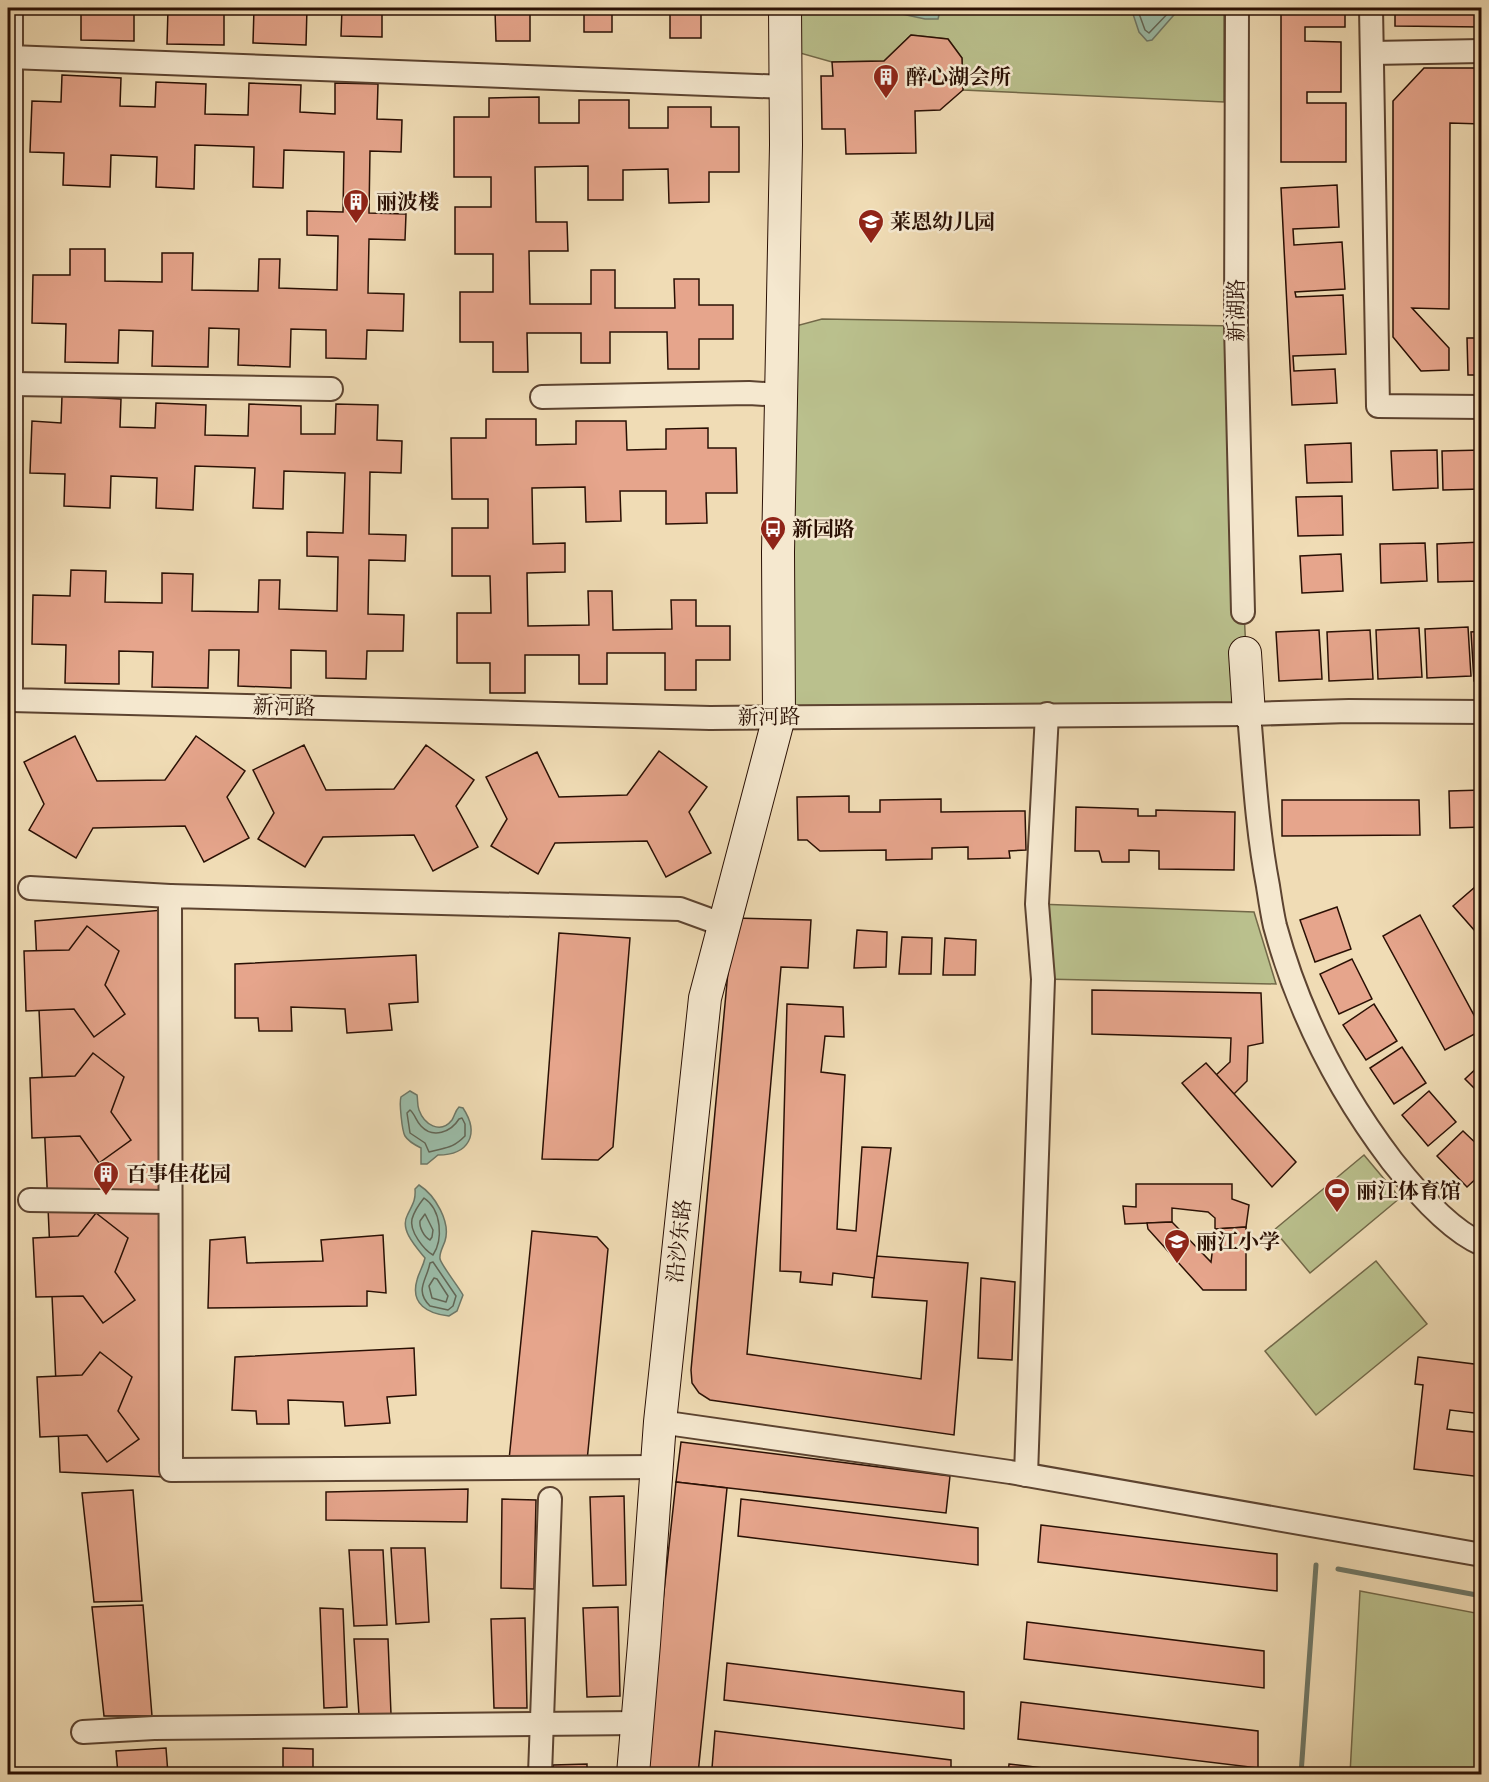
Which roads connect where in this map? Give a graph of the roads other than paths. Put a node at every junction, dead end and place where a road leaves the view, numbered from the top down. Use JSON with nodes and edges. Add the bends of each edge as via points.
{"nodes":[{"id":1,"x":11,"y":8,"type":"edge"},
{"id":2,"x":785,"y":8,"type":"edge"},
{"id":3,"x":1237,"y":8,"type":"edge"},
{"id":4,"x":1371,"y":8,"type":"edge"},
{"id":5,"x":1482,"y":51,"type":"edge"},
{"id":6,"x":1372,"y":53,"type":"junction"},
{"id":7,"x":10,"y":57,"type":"junction"},
{"id":8,"x":786,"y":87,"type":"junction"},
{"id":9,"x":12,"y":384,"type":"junction"},
{"id":10,"x":331,"y":389,"type":"dead end"},
{"id":11,"x":782,"y":395,"type":"junction"},
{"id":12,"x":542,"y":397,"type":"dead end"},
{"id":13,"x":1482,"y":407,"type":"edge"},
{"id":14,"x":1243,"y":612,"type":"dead end"},
{"id":15,"x":1245,"y":653,"type":"dead end"},
{"id":16,"x":1482,"y":712,"type":"edge"},
{"id":17,"x":1047,"y":714,"type":"junction"},
{"id":18,"x":1249,"y":714,"type":"junction"},
{"id":19,"x":779,"y":717,"type":"junction"},
{"id":20,"x":30,"y":888,"type":"dead end"},
{"id":21,"x":170,"y":896,"type":"junction"},
{"id":22,"x":724,"y":925,"type":"junction"},
{"id":23,"x":30,"y":1200,"type":"dead end"},
{"id":24,"x":170,"y":1202,"type":"junction"},
{"id":25,"x":1482,"y":1244,"type":"edge"},
{"id":26,"x":660,"y":1422,"type":"junction"},
{"id":27,"x":657,"y":1467,"type":"junction"},
{"id":28,"x":1026,"y":1475,"type":"junction"},
{"id":29,"x":550,"y":1499,"type":"dead end"},
{"id":30,"x":1482,"y":1555,"type":"edge"},
{"id":31,"x":638,"y":1723,"type":"junction"},
{"id":32,"x":541,"y":1724,"type":"junction"},
{"id":33,"x":83,"y":1732,"type":"dead end"},
{"id":34,"x":540,"y":1774,"type":"edge"},
{"id":35,"x":633,"y":1774,"type":"edge"}],
"edges":[{"from":1,"to":7,"type":"street","name":"新河路"},
{"from":2,"to":8,"type":"street"},
{"from":3,"to":14,"type":"street","name":"新湖路","via":[[1236,326]]},
{"from":4,"to":6,"type":"street"},
{"from":5,"to":6,"type":"street"},
{"from":6,"to":13,"type":"street","via":[[1378,406]]},
{"from":7,"to":8,"type":"street"},
{"from":7,"to":9,"type":"street","name":"新河路"},
{"from":8,"to":11,"type":"street"},
{"from":9,"to":10,"type":"street"},
{"from":9,"to":19,"type":"street","name":"新河路","via":[[11,700]]},
{"from":11,"to":12,"type":"street"},
{"from":11,"to":19,"type":"street"},
{"from":15,"to":18,"type":"street"},
{"from":16,"to":18,"type":"street","name":"新河路"},
{"from":17,"to":18,"type":"street","name":"新河路"},
{"from":17,"to":19,"type":"street","name":"新河路"},
{"from":17,"to":28,"type":"street","via":[[1037,904],[1043,979]]},
{"from":18,"to":25,"type":"street","via":[[1258,822],[1275,925],[1314,1035],[1376,1139],[1407,1180],[1437,1212]]},
{"from":19,"to":22,"type":"street","name":"沿沙东路"},
{"from":20,"to":21,"type":"street"},
{"from":21,"to":22,"type":"street","via":[[680,909]]},
{"from":21,"to":24,"type":"street"},
{"from":22,"to":26,"type":"street","name":"沿沙东路","via":[[705,998]]},
{"from":23,"to":24,"type":"street"},
{"from":24,"to":27,"type":"street","via":[[171,1470]]},
{"from":26,"to":27,"type":"street","name":"沿沙东路"},
{"from":26,"to":28,"type":"street"},
{"from":27,"to":31,"type":"street","name":"沿沙东路"},
{"from":28,"to":30,"type":"street"},
{"from":29,"to":32,"type":"street"},
{"from":31,"to":32,"type":"street"},
{"from":31,"to":35,"type":"street","name":"沿沙东路"},
{"from":32,"to":33,"type":"street"},
{"from":32,"to":34,"type":"street"}]}
